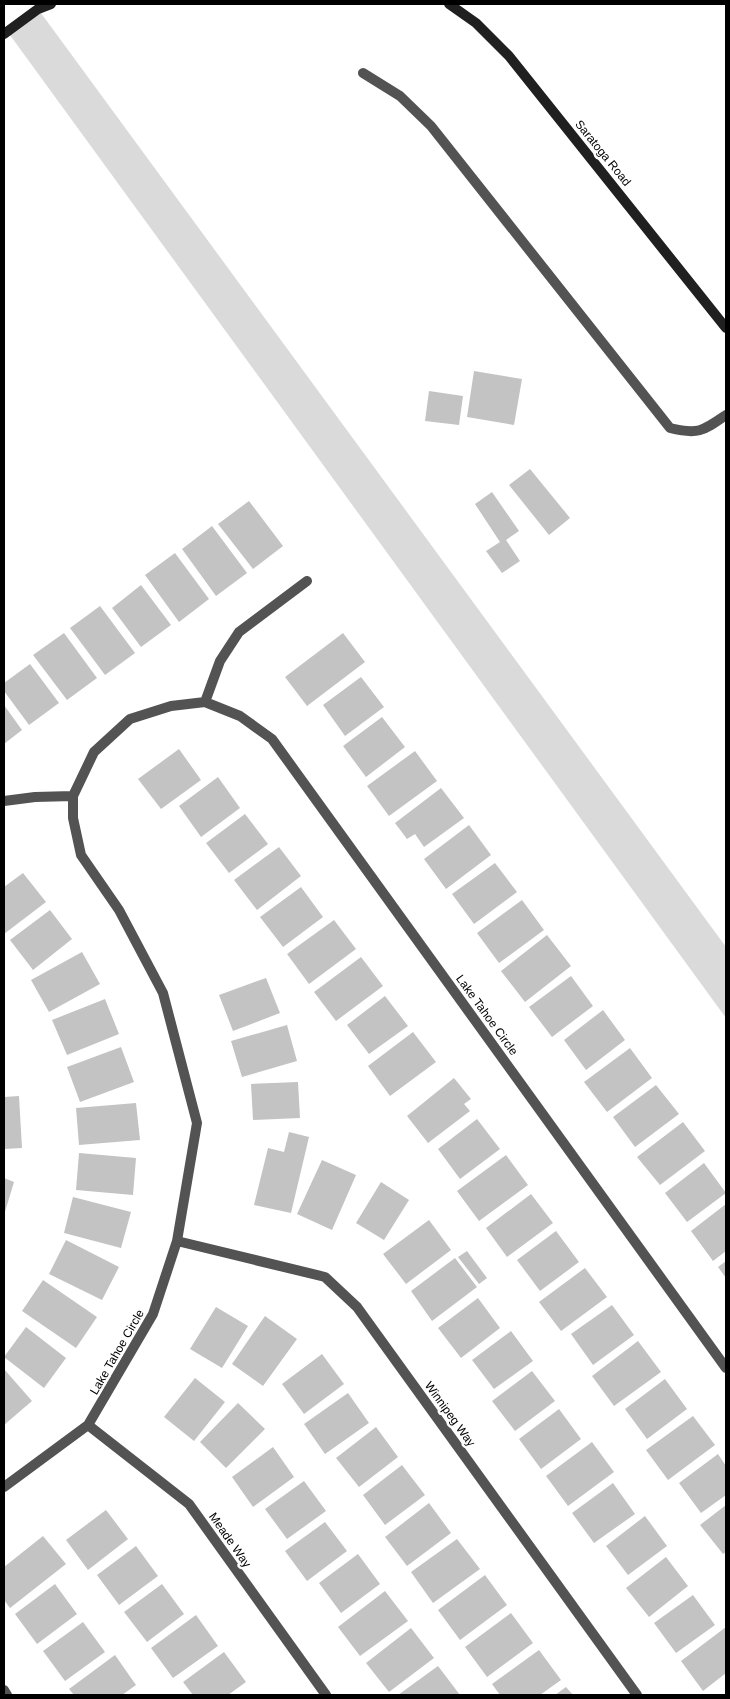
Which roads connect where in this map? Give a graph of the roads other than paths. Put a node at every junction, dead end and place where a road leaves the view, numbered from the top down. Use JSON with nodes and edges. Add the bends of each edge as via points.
{"nodes":[{"id":1,"x":51,"y":4,"type":"edge"},
{"id":2,"x":449,"y":4,"type":"edge"},
{"id":3,"x":4,"y":34,"type":"edge"},
{"id":4,"x":363,"y":73,"type":"dead end"},
{"id":5,"x":726,"y":328,"type":"edge"},
{"id":6,"x":726,"y":414,"type":"edge"},
{"id":7,"x":307,"y":581,"type":"dead end"},
{"id":8,"x":205,"y":702,"type":"junction"},
{"id":9,"x":73,"y":796,"type":"junction"},
{"id":10,"x":4,"y":801,"type":"edge"},
{"id":11,"x":177,"y":1241,"type":"junction"},
{"id":12,"x":726,"y":1368,"type":"edge"},
{"id":13,"x":88,"y":1425,"type":"junction"},
{"id":14,"x":4,"y":1487,"type":"edge"},
{"id":15,"x":4,"y":1690,"type":"edge"},
{"id":16,"x":7,"y":1695,"type":"edge"},
{"id":17,"x":326,"y":1695,"type":"edge"},
{"id":18,"x":637,"y":1695,"type":"edge"}],
"edges":[{"from":1,"to":3,"type":"street","via":[[38,9]]},
{"from":2,"to":5,"type":"street","name":"Saratoga Road","via":[[476,23],[509,56]]},
{"from":4,"to":6,"type":"street","via":[[400,96],[431,126],[670,428],[690,433],[708,428]]},
{"from":7,"to":8,"type":"street","via":[[239,632],[220,661]]},
{"from":8,"to":9,"type":"street","name":"Lake Tahoe Circle","via":[[171,706],[130,719],[94,752]]},
{"from":8,"to":12,"type":"street","name":"Lake Tahoe Circle","via":[[240,716],[272,739]]},
{"from":9,"to":10,"type":"street"},
{"from":9,"to":11,"type":"street","name":"Lake Tahoe Circle","via":[[73,818],[81,855],[120,910],[164,993],[197,1123]]},
{"from":11,"to":13,"type":"street","name":"Lake Tahoe Circle","via":[[153,1314]]},
{"from":11,"to":18,"type":"street","name":"Winnipeg Way","via":[[324,1278],[357,1307]]},
{"from":13,"to":14,"type":"street","name":"Lake Tahoe Circle"},
{"from":13,"to":17,"type":"street","name":"Meade Way","via":[[189,1504]]},
{"from":15,"to":16,"type":"street"}]}
